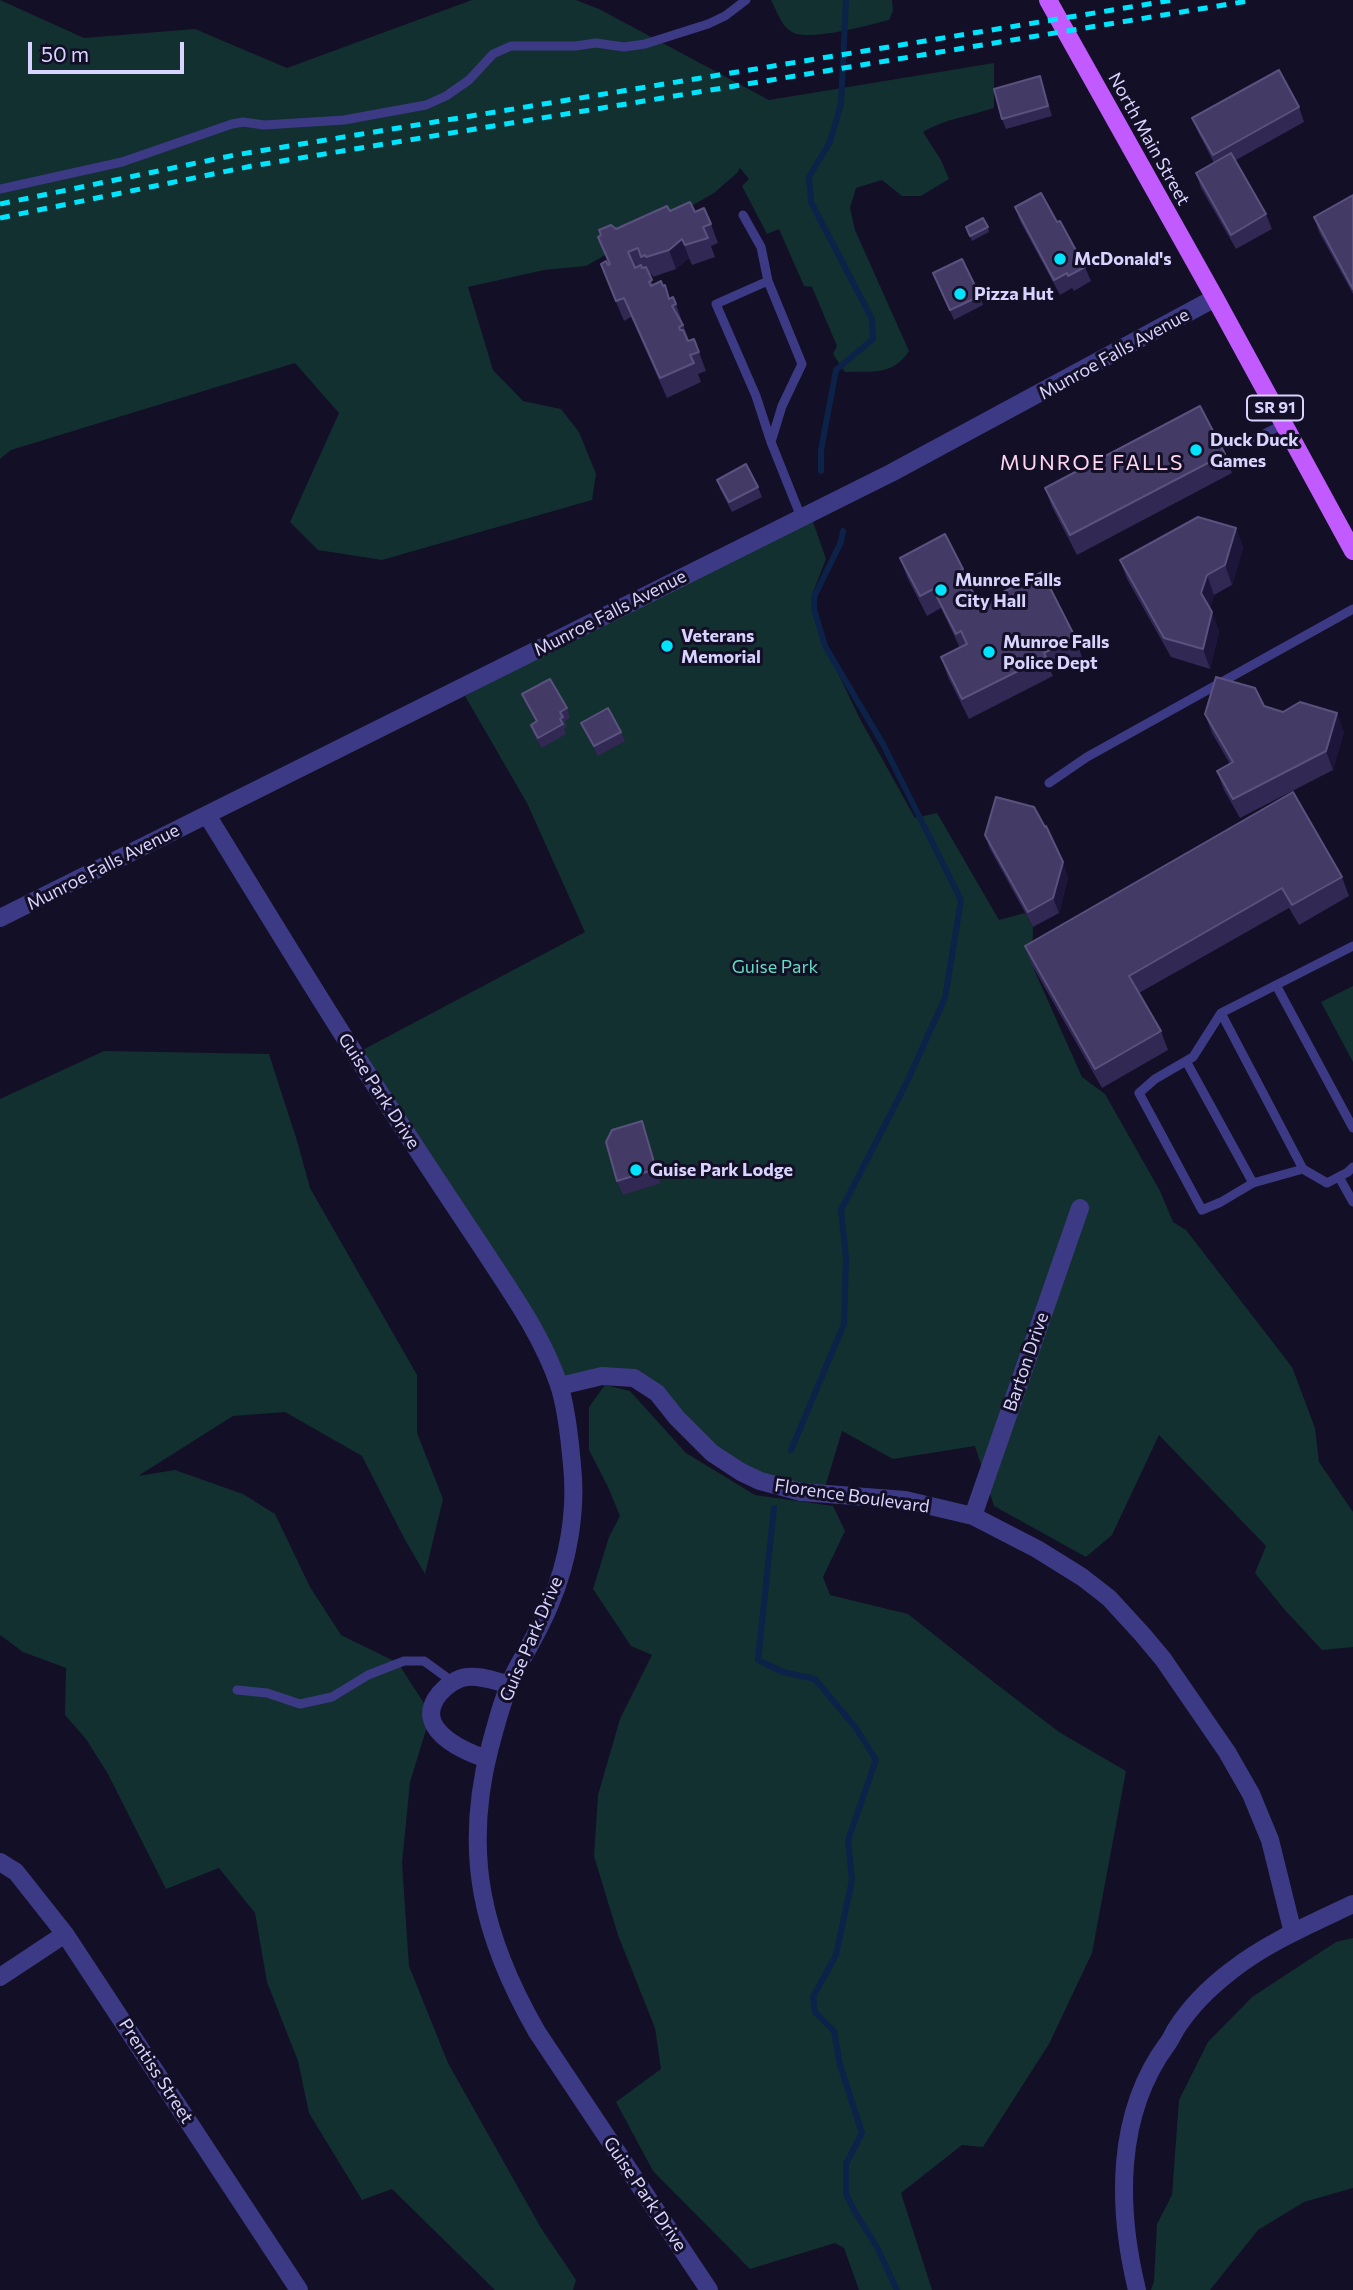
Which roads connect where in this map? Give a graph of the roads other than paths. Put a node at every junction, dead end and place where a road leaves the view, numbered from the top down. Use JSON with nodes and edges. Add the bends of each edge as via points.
{"nodes":[{"id":1,"x":746,"y":0,"type":"edge"},
{"id":2,"x":1048,"y":0,"type":"edge"},
{"id":3,"x":0,"y":189,"type":"edge"},
{"id":4,"x":743,"y":215,"type":"dead end"},
{"id":5,"x":768,"y":281,"type":"junction"},
{"id":6,"x":1215,"y":298,"type":"junction"},
{"id":7,"x":1284,"y":424,"type":"junction"},
{"id":8,"x":1256,"y":439,"type":"dead end"},
{"id":9,"x":771,"y":442,"type":"junction"},
{"id":10,"x":801,"y":517,"type":"junction"},
{"id":11,"x":1353,"y":551,"type":"edge"},
{"id":12,"x":1353,"y":609,"type":"edge"},
{"id":13,"x":1049,"y":783,"type":"dead end"},
{"id":14,"x":207,"y":814,"type":"junction"},
{"id":15,"x":0,"y":918,"type":"edge"},
{"id":16,"x":1353,"y":946,"type":"edge"},
{"id":17,"x":1276,"y":985,"type":"junction"},
{"id":18,"x":1221,"y":1013,"type":"junction"},
{"id":19,"x":1186,"y":1061,"type":"junction"},
{"id":20,"x":1353,"y":1128,"type":"edge"},
{"id":21,"x":1353,"y":1167,"type":"edge"},
{"id":22,"x":1303,"y":1169,"type":"junction"},
{"id":23,"x":1339,"y":1177,"type":"junction"},
{"id":24,"x":1253,"y":1183,"type":"junction"},
{"id":25,"x":1353,"y":1202,"type":"edge"},
{"id":26,"x":1080,"y":1209,"type":"dead end"},
{"id":27,"x":559,"y":1386,"type":"junction"},
{"id":28,"x":973,"y":1516,"type":"junction"},
{"id":29,"x":453,"y":1682,"type":"junction"},
{"id":30,"x":511,"y":1685,"type":"junction"},
{"id":31,"x":237,"y":1690,"type":"dead end"},
{"id":32,"x":487,"y":1759,"type":"junction"},
{"id":33,"x":0,"y":1862,"type":"edge"},
{"id":34,"x":1353,"y":1904,"type":"edge"},
{"id":35,"x":1293,"y":1933,"type":"junction"},
{"id":36,"x":65,"y":1934,"type":"junction"},
{"id":37,"x":0,"y":1977,"type":"edge"},
{"id":38,"x":299,"y":2290,"type":"edge"},
{"id":39,"x":709,"y":2290,"type":"edge"},
{"id":40,"x":1137,"y":2290,"type":"edge"}],
"edges":[{"from":1,"to":3,"type":"lane","via":[[708,24],[645,44],[511,46],[493,54],[461,85],[426,105],[344,120],[232,124],[122,162]]},
{"from":2,"to":6,"type":"main road","name":"North Main Street","number":"SR 91"},
{"from":4,"to":5,"type":"lane","via":[[761,247]]},
{"from":5,"to":9,"type":"lane","via":[[802,364]]},
{"from":5,"to":9,"type":"lane","via":[[716,304]]},
{"from":6,"to":7,"type":"main road","number":"SR 91"},
{"from":6,"to":10,"type":"street","name":"Munroe Falls Avenue"},
{"from":7,"to":8,"type":"lane"},
{"from":7,"to":11,"type":"main road","number":"SR 91"},
{"from":9,"to":10,"type":"lane"},
{"from":10,"to":14,"type":"street","name":"Munroe Falls Avenue"},
{"from":12,"to":13,"type":"lane","via":[[1087,757]]},
{"from":14,"to":15,"type":"street","name":"Munroe Falls Avenue"},
{"from":14,"to":27,"type":"street","name":"Guise Park Drive","via":[[348,1043],[522,1308]]},
{"from":16,"to":17,"type":"lane"},
{"from":17,"to":18,"type":"lane"},
{"from":17,"to":20,"type":"lane"},
{"from":18,"to":19,"type":"lane"},
{"from":18,"to":22,"type":"lane"},
{"from":19,"to":24,"type":"lane"},
{"from":19,"to":24,"type":"lane","via":[[1139,1093],[1199,1207],[1207,1209]]},
{"from":21,"to":23,"type":"lane"},
{"from":22,"to":23,"type":"lane","via":[[1327,1184]]},
{"from":22,"to":24,"type":"lane"},
{"from":23,"to":25,"type":"lane"},
{"from":26,"to":28,"type":"street","name":"Barton Drive"},
{"from":27,"to":28,"type":"street","name":"Florence Boulevard","via":[[602,1376],[634,1378],[657,1393],[712,1453],[760,1481],[801,1492],[905,1500]]},
{"from":27,"to":30,"type":"street","name":"Guise Park Drive","via":[[573,1476],[567,1548],[549,1606]]},
{"from":28,"to":35,"type":"street","name":"Florence Boulevard","via":[[1082,1577],[1108,1598],[1163,1659],[1251,1794],[1270,1840]]},
{"from":29,"to":30,"type":"street","via":[[466,1677]]},
{"from":29,"to":31,"type":"lane","via":[[424,1661],[404,1661],[368,1675],[332,1697],[300,1704],[267,1693]]},
{"from":29,"to":32,"type":"street","via":[[434,1702],[435,1726],[455,1746]]},
{"from":30,"to":32,"type":"street","name":"Guise Park Drive"},
{"from":32,"to":39,"type":"street","name":"Guise Park Drive","via":[[478,1820],[480,1876],[491,1933],[513,1990]]},
{"from":33,"to":36,"type":"street","name":"Prentiss Street","via":[[16,1872]]},
{"from":34,"to":35,"type":"street"},
{"from":35,"to":40,"type":"street","via":[[1232,1969],[1208,1991],[1175,2030],[1148,2077],[1126,2147],[1122,2185]]},
{"from":36,"to":37,"type":"street"},
{"from":36,"to":38,"type":"street","name":"Prentiss Street"}]}
